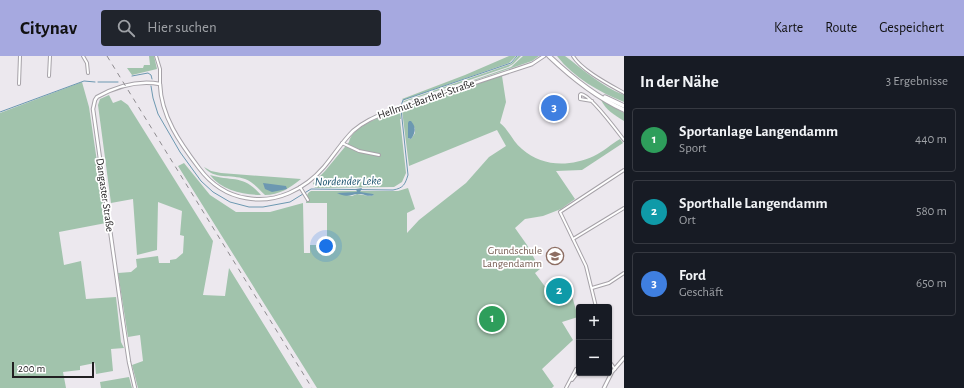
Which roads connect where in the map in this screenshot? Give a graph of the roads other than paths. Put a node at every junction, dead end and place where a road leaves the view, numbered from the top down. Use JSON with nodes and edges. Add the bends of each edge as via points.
{"nodes":[{"id":1,"x":20,"y":56,"type":"edge"},
{"id":2,"x":50,"y":56,"type":"edge"},
{"id":3,"x":82,"y":56,"type":"edge"},
{"id":4,"x":156,"y":56,"type":"edge"},
{"id":5,"x":544,"y":56,"type":"edge"},
{"id":6,"x":549,"y":56,"type":"edge"},
{"id":7,"x":573,"y":56,"type":"edge"},
{"id":8,"x":88,"y":73,"type":"dead end"},
{"id":9,"x":49,"y":76,"type":"dead end"},
{"id":10,"x":19,"y":84,"type":"dead end"},
{"id":11,"x":160,"y":84,"type":"junction"},
{"id":12,"x":624,"y":93,"type":"edge"},
{"id":13,"x":598,"y":95,"type":"junction"},
{"id":14,"x":592,"y":101,"type":"junction"},
{"id":15,"x":624,"y":106,"type":"edge"},
{"id":16,"x":624,"y":110,"type":"edge"},
{"id":17,"x":624,"y":140,"type":"edge"},
{"id":18,"x":342,"y":143,"type":"junction"},
{"id":19,"x":379,"y":155,"type":"dead end"},
{"id":20,"x":624,"y":170,"type":"edge"},
{"id":21,"x":300,"y":187,"type":"junction"},
{"id":22,"x":308,"y":200,"type":"dead end"},
{"id":23,"x":624,"y":208,"type":"edge"},
{"id":24,"x":573,"y":239,"type":"junction"},
{"id":25,"x":624,"y":272,"type":"edge"},
{"id":26,"x":592,"y":288,"type":"junction"},
{"id":27,"x":595,"y":304,"type":"edge"},
{"id":28,"x":624,"y":358,"type":"edge"},
{"id":29,"x":612,"y":365,"type":"edge"},
{"id":30,"x":576,"y":369,"type":"edge"},
{"id":31,"x":615,"y":369,"type":"junction"},
{"id":32,"x":135,"y":388,"type":"edge"},
{"id":33,"x":566,"y":388,"type":"edge"},
{"id":34,"x":604,"y":388,"type":"edge"}],
"edges":[{"from":1,"to":10,"type":"street"},
{"from":2,"to":9,"type":"street"},
{"from":3,"to":8,"type":"street","via":[[87,64]]},
{"from":4,"to":11,"type":"street","via":[[160,68]]},
{"from":5,"to":18,"type":"street","name":"Hellmut-Barthel-Straße","via":[[532,64],[379,115],[365,122]]},
{"from":6,"to":13,"type":"main road"},
{"from":7,"to":12,"type":"street","via":[[589,71]]},
{"from":11,"to":21,"type":"street","name":"Hellmut-Barthel-Straße","via":[[160,95],[171,126],[199,168],[217,186],[232,194],[257,200],[284,196]]},
{"from":11,"to":32,"type":"street","name":"Dangaster Straße","via":[[130,84],[100,96],[93,104],[124,330]]},
{"from":13,"to":15,"type":"main road"},
{"from":13,"to":16,"type":"main road"},
{"from":14,"to":14,"type":"street","via":[[582,100],[580,95],[585,94]]},
{"from":14,"to":17,"type":"street"},
{"from":18,"to":19,"type":"street","via":[[359,152]]},
{"from":18,"to":21,"type":"street","name":"Hellmut-Barthel-Straße","via":[[319,172]]},
{"from":20,"to":24,"type":"street","via":[[560,212]]},
{"from":21,"to":22,"type":"street"},
{"from":23,"to":24,"type":"street"},
{"from":24,"to":26,"type":"street","via":[[586,266]]},
{"from":25,"to":26,"type":"street","via":[[609,283]]},
{"from":26,"to":27,"type":"street"},
{"from":28,"to":31,"type":"street"},
{"from":29,"to":31,"type":"street"},
{"from":30,"to":33,"type":"street"},
{"from":31,"to":34,"type":"street"}]}
